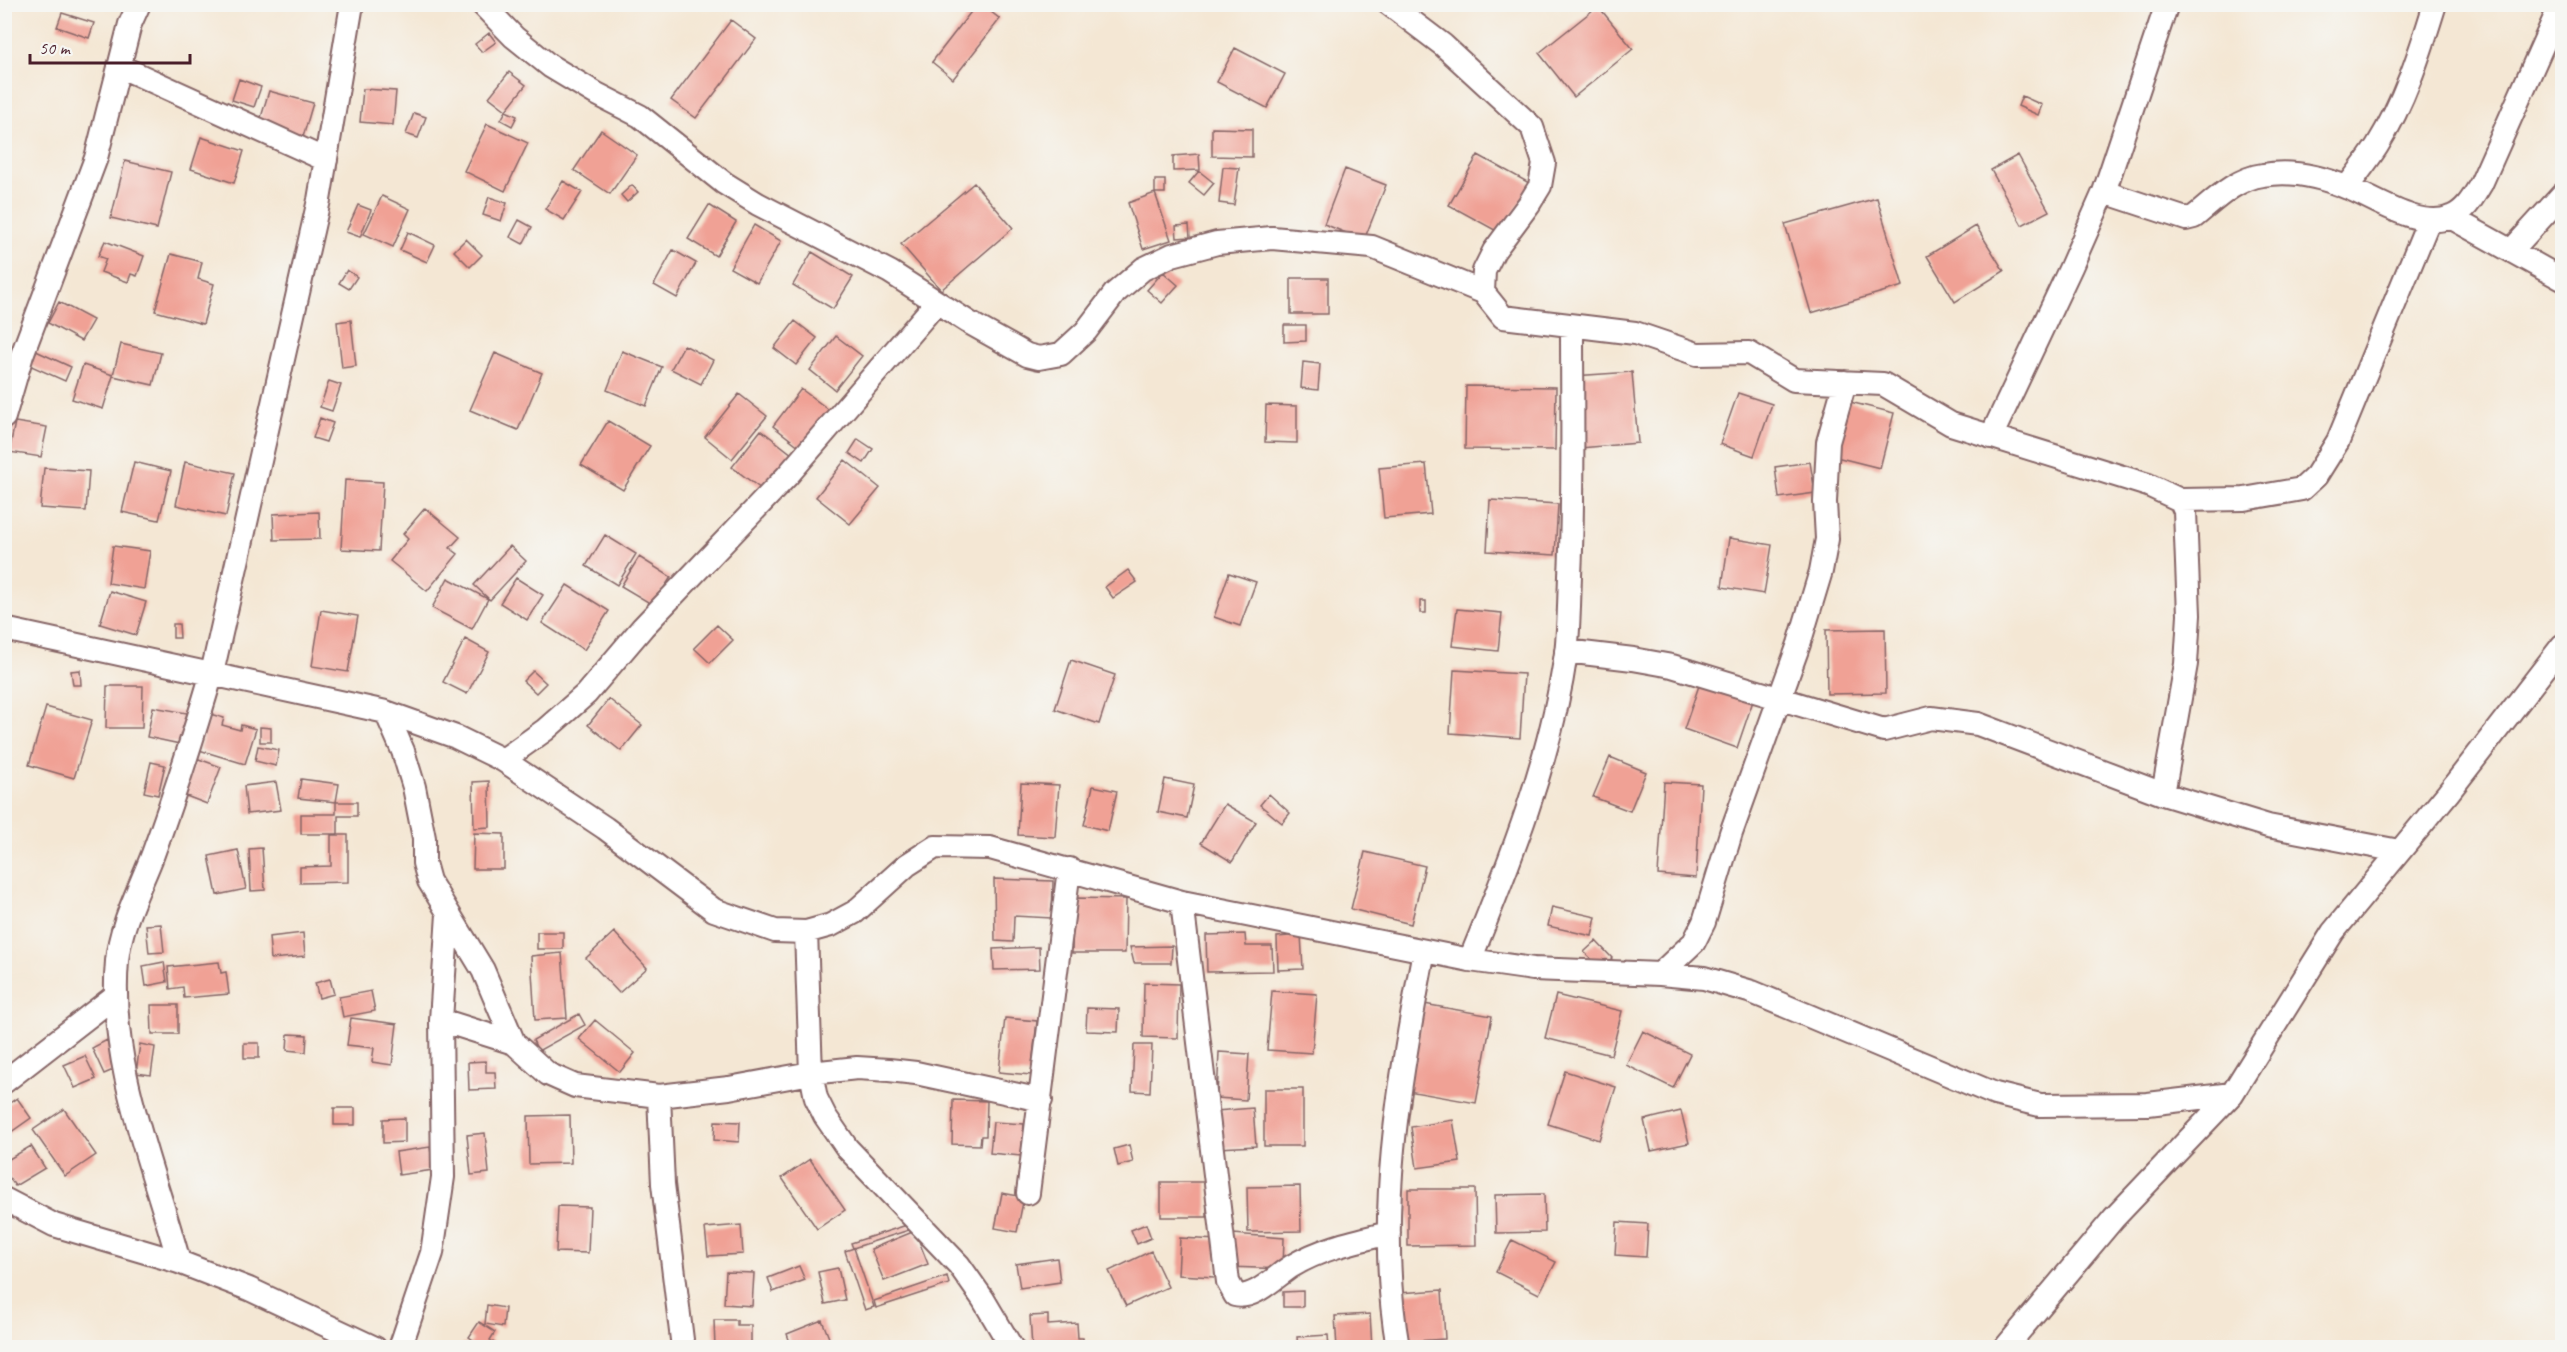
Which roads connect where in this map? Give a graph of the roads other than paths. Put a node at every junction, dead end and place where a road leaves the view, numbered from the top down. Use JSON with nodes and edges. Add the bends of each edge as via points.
{"nodes":[{"id":1,"x":139,"y":4,"type":"edge"},
{"id":2,"x":352,"y":4,"type":"edge"},
{"id":3,"x":482,"y":4,"type":"edge"},
{"id":4,"x":1389,"y":4,"type":"edge"},
{"id":5,"x":2167,"y":4,"type":"edge"},
{"id":6,"x":2435,"y":4,"type":"edge"},
{"id":7,"x":2561,"y":4,"type":"edge"},
{"id":8,"x":119,"y":66,"type":"junction"},
{"id":9,"x":326,"y":160,"type":"junction"},
{"id":10,"x":2347,"y":187,"type":"junction"},
{"id":11,"x":2104,"y":192,"type":"junction"},
{"id":12,"x":2562,"y":195,"type":"edge"},
{"id":13,"x":2440,"y":219,"type":"junction"},
{"id":14,"x":2511,"y":250,"type":"junction"},
{"id":15,"x":2562,"y":279,"type":"edge"},
{"id":16,"x":1483,"y":292,"type":"junction"},
{"id":17,"x":937,"y":302,"type":"junction"},
{"id":18,"x":1572,"y":326,"type":"junction"},
{"id":19,"x":1845,"y":382,"type":"junction"},
{"id":20,"x":4,"y":417,"type":"edge"},
{"id":21,"x":1991,"y":437,"type":"junction"},
{"id":22,"x":2180,"y":500,"type":"junction"},
{"id":23,"x":4,"y":629,"type":"edge"},
{"id":24,"x":2562,"y":646,"type":"edge"},
{"id":25,"x":1566,"y":651,"type":"junction"},
{"id":26,"x":212,"y":673,"type":"junction"},
{"id":27,"x":1779,"y":697,"type":"junction"},
{"id":28,"x":386,"y":712,"type":"junction"},
{"id":29,"x":503,"y":760,"type":"junction"},
{"id":30,"x":2163,"y":794,"type":"junction"},
{"id":31,"x":2399,"y":851,"type":"junction"},
{"id":32,"x":1069,"y":869,"type":"junction"},
{"id":33,"x":1182,"y":902,"type":"junction"},
{"id":34,"x":448,"y":914,"type":"junction"},
{"id":35,"x":806,"y":932,"type":"junction"},
{"id":36,"x":1424,"y":951,"type":"junction"},
{"id":37,"x":1470,"y":960,"type":"junction"},
{"id":38,"x":1660,"y":974,"type":"junction"},
{"id":39,"x":115,"y":996,"type":"junction"},
{"id":40,"x":441,"y":1020,"type":"junction"},
{"id":41,"x":514,"y":1043,"type":"junction"},
{"id":42,"x":811,"y":1073,"type":"junction"},
{"id":43,"x":4,"y":1082,"type":"edge"},
{"id":44,"x":2232,"y":1094,"type":"junction"},
{"id":45,"x":658,"y":1096,"type":"junction"},
{"id":46,"x":1041,"y":1100,"type":"junction"},
{"id":47,"x":1028,"y":1193,"type":"dead end"},
{"id":48,"x":4,"y":1199,"type":"edge"},
{"id":49,"x":1389,"y":1233,"type":"junction"},
{"id":50,"x":179,"y":1262,"type":"junction"},
{"id":51,"x":375,"y":1347,"type":"edge"},
{"id":52,"x":400,"y":1347,"type":"edge"},
{"id":53,"x":683,"y":1347,"type":"edge"},
{"id":54,"x":1012,"y":1347,"type":"edge"},
{"id":55,"x":1398,"y":1347,"type":"edge"},
{"id":56,"x":2005,"y":1347,"type":"edge"}],
"edges":[{"from":1,"to":8,"type":"street"},
{"from":2,"to":9,"type":"street"},
{"from":3,"to":17,"type":"street","via":[[550,66],[640,116],[724,183],[890,272]]},
{"from":4,"to":16,"type":"street","via":[[1443,45],[1532,127],[1544,163],[1540,186],[1484,271]]},
{"from":5,"to":11,"type":"street"},
{"from":6,"to":10,"type":"street","via":[[2418,59],[2395,112],[2377,146]]},
{"from":7,"to":13,"type":"street","via":[[2481,184],[2467,207]]},
{"from":8,"to":9,"type":"street"},
{"from":8,"to":20,"type":"street","via":[[96,158],[22,355]]},
{"from":9,"to":26,"type":"street"},
{"from":10,"to":11,"type":"street","via":[[2286,173],[2262,175],[2241,181],[2186,219]]},
{"from":10,"to":13,"type":"street","via":[[2416,218]]},
{"from":11,"to":21,"type":"street"},
{"from":12,"to":14,"type":"street"},
{"from":13,"to":14,"type":"street"},
{"from":13,"to":22,"type":"street","via":[[2338,441],[2316,476],[2302,489],[2244,499]]},
{"from":14,"to":15,"type":"street"},
{"from":16,"to":17,"type":"street","via":[[1372,247],[1272,238],[1217,243],[1172,255],[1143,269],[1115,293],[1086,331],[1061,354],[1039,358],[1012,348]]},
{"from":16,"to":18,"type":"street","via":[[1503,317]]},
{"from":17,"to":29,"type":"street","via":[[803,459],[643,627],[586,694]]},
{"from":18,"to":19,"type":"street","via":[[1635,333],[1697,354],[1749,353],[1794,380]]},
{"from":18,"to":25,"type":"street"},
{"from":19,"to":21,"type":"street","via":[[1883,384],[1951,424]]},
{"from":19,"to":27,"type":"street","via":[[1828,442],[1827,539],[1821,571]]},
{"from":21,"to":22,"type":"street","via":[[2148,485]]},
{"from":22,"to":30,"type":"street","via":[[2185,511],[2189,615],[2186,664]]},
{"from":23,"to":26,"type":"street"},
{"from":24,"to":31,"type":"street"},
{"from":25,"to":27,"type":"street","via":[[1672,666]]},
{"from":25,"to":37,"type":"street","via":[[1555,714],[1531,796]]},
{"from":26,"to":28,"type":"street"},
{"from":26,"to":39,"type":"street","via":[[184,767],[128,918],[117,958]]},
{"from":27,"to":30,"type":"street","via":[[1884,730],[1931,718],[1978,724]]},
{"from":27,"to":38,"type":"street","via":[[1704,922],[1694,942]]},
{"from":28,"to":29,"type":"street","via":[[456,736]]},
{"from":28,"to":34,"type":"street","via":[[414,787],[429,881]]},
{"from":29,"to":35,"type":"street","via":[[605,828],[714,910],[775,931]]},
{"from":30,"to":31,"type":"street","via":[[2268,826]]},
{"from":31,"to":44,"type":"street","via":[[2333,932]]},
{"from":32,"to":33,"type":"street"},
{"from":32,"to":35,"type":"street","via":[[990,848],[935,847],[907,865],[855,912]]},
{"from":32,"to":46,"type":"street"},
{"from":33,"to":36,"type":"street"},
{"from":33,"to":49,"type":"street","via":[[1231,1291],[1246,1295],[1294,1265],[1339,1244]]},
{"from":34,"to":40,"type":"street"},
{"from":34,"to":41,"type":"street","via":[[483,970]]},
{"from":35,"to":42,"type":"street"},
{"from":36,"to":37,"type":"street"},
{"from":36,"to":49,"type":"street","via":[[1396,1116]]},
{"from":37,"to":38,"type":"street","via":[[1533,969]]},
{"from":38,"to":44,"type":"street","via":[[1704,978],[1752,992],[1995,1094],[2040,1105],[2148,1104]]},
{"from":39,"to":43,"type":"street"},
{"from":39,"to":50,"type":"street","via":[[128,1083]]},
{"from":40,"to":41,"type":"street"},
{"from":40,"to":52,"type":"street","via":[[443,1177],[432,1253]]},
{"from":41,"to":45,"type":"street","via":[[548,1074],[575,1086]]},
{"from":42,"to":45,"type":"street"},
{"from":42,"to":46,"type":"street","via":[[856,1068],[898,1071]]},
{"from":42,"to":54,"type":"street","via":[[816,1098],[847,1148],[959,1265]]},
{"from":44,"to":56,"type":"street","via":[[2114,1218]]},
{"from":45,"to":53,"type":"street","via":[[663,1184]]},
{"from":46,"to":47,"type":"street"},
{"from":48,"to":50,"type":"street","via":[[54,1225]]},
{"from":49,"to":55,"type":"street","via":[[1390,1306]]},
{"from":50,"to":51,"type":"street","via":[[249,1289]]}]}
